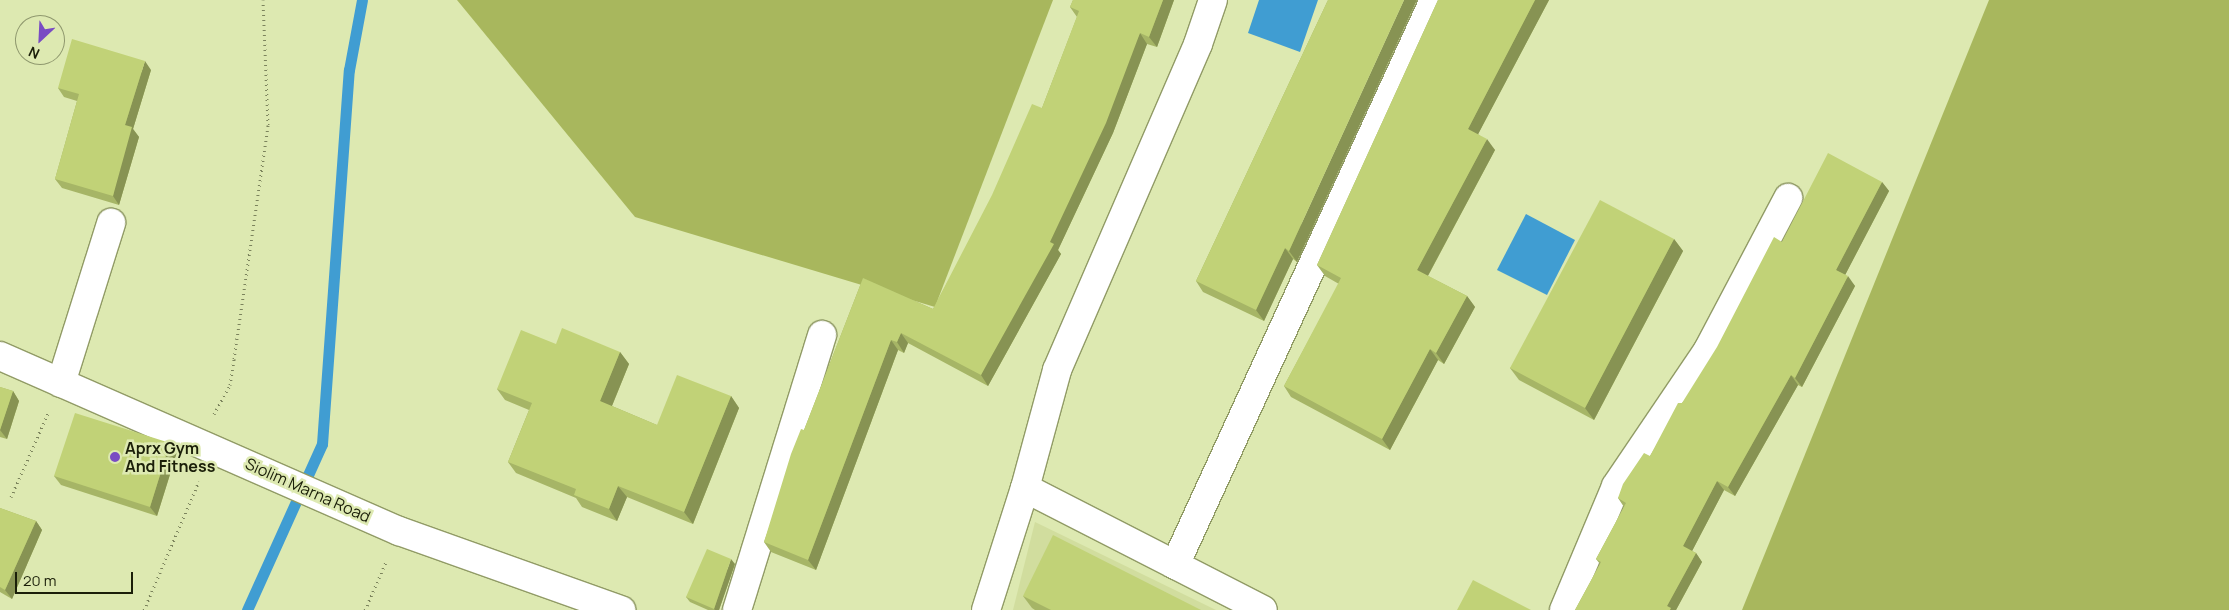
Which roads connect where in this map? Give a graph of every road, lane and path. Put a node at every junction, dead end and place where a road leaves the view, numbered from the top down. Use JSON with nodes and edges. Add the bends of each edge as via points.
{"nodes":[{"id":1,"x":263,"y":0,"type":"edge"},
{"id":2,"x":1213,"y":0,"type":"edge"},
{"id":3,"x":1434,"y":0,"type":"edge"},
{"id":4,"x":1788,"y":198,"type":"dead end"},
{"id":5,"x":111,"y":223,"type":"dead end"},
{"id":6,"x":822,"y":335,"type":"dead end"},
{"id":7,"x":0,"y":356,"type":"edge"},
{"id":8,"x":61,"y":383,"type":"junction"},
{"id":9,"x":206,"y":446,"type":"junction"},
{"id":10,"x":1025,"y":488,"type":"junction"},
{"id":11,"x":11,"y":497,"type":"dead end"},
{"id":12,"x":399,"y":530,"type":"junction"},
{"id":13,"x":1175,"y":565,"type":"junction"},
{"id":14,"x":144,"y":610,"type":"edge"},
{"id":15,"x":365,"y":610,"type":"edge"},
{"id":16,"x":621,"y":610,"type":"edge"},
{"id":17,"x":737,"y":610,"type":"edge"},
{"id":18,"x":986,"y":610,"type":"edge"},
{"id":19,"x":1263,"y":610,"type":"edge"},
{"id":20,"x":1564,"y":610,"type":"edge"}],
"edges":[{"from":1,"to":9,"type":"path","via":[[268,125],[260,188],[230,385]]},
{"from":2,"to":10,"type":"main road","via":[[1198,44],[1058,370]]},
{"from":3,"to":13,"type":"main road"},
{"from":4,"to":20,"type":"main road","via":[[1708,350],[1616,486]]},
{"from":5,"to":8,"type":"main road"},
{"from":6,"to":17,"type":"main road"},
{"from":7,"to":8,"type":"main road","name":"Siolim Marna Road"},
{"from":8,"to":9,"type":"main road","name":"Siolim Marna Road"},
{"from":8,"to":11,"type":"path"},
{"from":9,"to":12,"type":"main road","name":"Siolim Marna Road"},
{"from":9,"to":14,"type":"path"},
{"from":10,"to":13,"type":"main road"},
{"from":10,"to":18,"type":"main road"},
{"from":12,"to":15,"type":"path"},
{"from":12,"to":16,"type":"main road","name":"Siolim Marna Road"},
{"from":13,"to":19,"type":"main road"}]}
